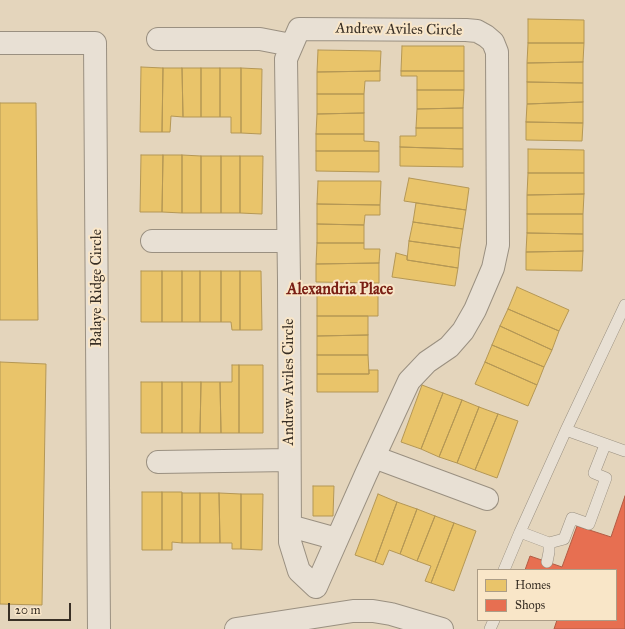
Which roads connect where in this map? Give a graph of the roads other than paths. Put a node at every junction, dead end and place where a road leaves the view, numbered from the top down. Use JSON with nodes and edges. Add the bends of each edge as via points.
{"nodes":[{"id":1,"x":158,"y":39,"type":"dead end"},
{"id":2,"x":0,"y":43,"type":"edge"},
{"id":3,"x":291,"y":45,"type":"junction"},
{"id":4,"x":152,"y":241,"type":"dead end"},
{"id":5,"x":288,"y":241,"type":"junction"},
{"id":6,"x":625,"y":305,"type":"edge"},
{"id":7,"x":566,"y":430,"type":"junction"},
{"id":8,"x":605,"y":445,"type":"junction"},
{"id":9,"x":625,"y":451,"type":"edge"},
{"id":10,"x":374,"y":457,"type":"junction"},
{"id":11,"x":289,"y":460,"type":"junction"},
{"id":12,"x":158,"y":462,"type":"dead end"},
{"id":13,"x":487,"y":499,"type":"dead end"},
{"id":14,"x":290,"y":526,"type":"junction"},
{"id":15,"x":520,"y":532,"type":"junction"},
{"id":16,"x":337,"y":539,"type":"junction"},
{"id":17,"x":549,"y":543,"type":"junction"},
{"id":18,"x":546,"y":562,"type":"dead end"},
{"id":19,"x":504,"y":569,"type":"edge"},
{"id":20,"x":316,"y":587,"type":"junction"},
{"id":21,"x":319,"y":622,"type":"edge"},
{"id":22,"x":247,"y":628,"type":"edge"},
{"id":23,"x":99,"y":629,"type":"edge"},
{"id":24,"x":442,"y":629,"type":"edge"}],
"edges":[{"from":1,"to":3,"type":"street","via":[[260,39]]},
{"from":2,"to":23,"type":"street","name":"Balaye Ridge Circle","via":[[95,43]]},
{"from":3,"to":5,"type":"street","name":"Andrew Aviles Circle","via":[[286,59]]},
{"from":3,"to":10,"type":"street","name":"Andrew Aviles Circle","via":[[299,29],[466,30],[477,31],[486,36],[493,42],[497,52],[498,245],[492,268],[475,310],[463,331],[449,347],[427,362],[410,381]]},
{"from":4,"to":5,"type":"street"},
{"from":5,"to":11,"type":"street","name":"Andrew Aviles Circle"},
{"from":6,"to":7,"type":"lane"},
{"from":7,"to":8,"type":"lane"},
{"from":7,"to":15,"type":"lane"},
{"from":8,"to":9,"type":"lane"},
{"from":8,"to":17,"type":"lane","via":[[594,473],[606,478],[589,524],[572,518],[564,539]]},
{"from":10,"to":13,"type":"street"},
{"from":10,"to":16,"type":"street","name":"Andrew Aviles Circle"},
{"from":11,"to":12,"type":"street"},
{"from":11,"to":14,"type":"street","name":"Andrew Aviles Circle"},
{"from":14,"to":16,"type":"street"},
{"from":14,"to":20,"type":"street","name":"Andrew Aviles Circle","via":[[290,542],[299,572]]},
{"from":15,"to":17,"type":"lane"},
{"from":15,"to":19,"type":"lane"},
{"from":16,"to":20,"type":"street","name":"Andrew Aviles Circle"},
{"from":17,"to":18,"type":"lane"},
{"from":20,"to":21,"type":"street","name":"Andrew Aviles Circle"},
{"from":21,"to":22,"type":"street"},
{"from":21,"to":24,"type":"street","via":[[353,611],[373,611]]}]}
